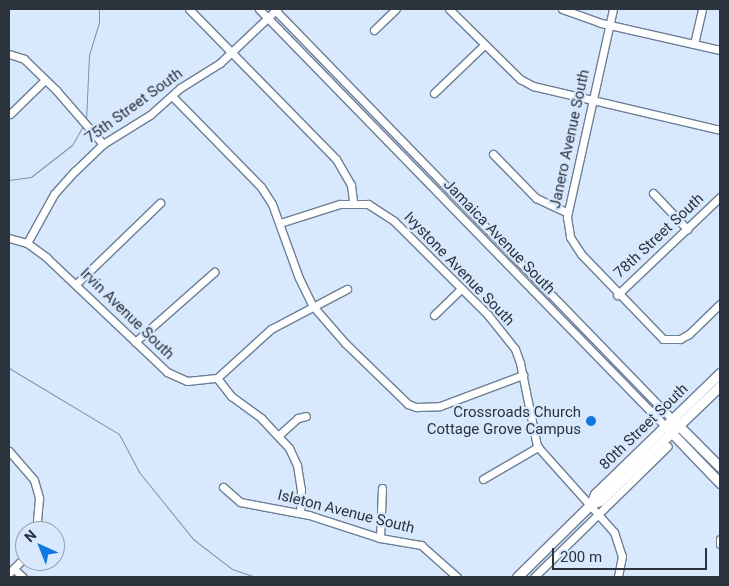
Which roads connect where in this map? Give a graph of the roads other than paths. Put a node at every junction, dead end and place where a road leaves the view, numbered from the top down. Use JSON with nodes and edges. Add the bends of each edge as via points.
{"nodes":[{"id":1,"x":189,"y":9,"type":"edge"},
{"id":2,"x":259,"y":9,"type":"edge"},
{"id":3,"x":276,"y":9,"type":"edge"},
{"id":4,"x":396,"y":9,"type":"edge"},
{"id":5,"x":449,"y":9,"type":"edge"},
{"id":6,"x":562,"y":9,"type":"edge"},
{"id":7,"x":613,"y":9,"type":"edge"},
{"id":8,"x":702,"y":9,"type":"edge"},
{"id":9,"x":268,"y":18,"type":"junction"},
{"id":10,"x":609,"y":25,"type":"junction"},
{"id":11,"x":374,"y":30,"type":"dead end"},
{"id":12,"x":694,"y":44,"type":"junction"},
{"id":13,"x":484,"y":45,"type":"junction"},
{"id":14,"x":720,"y":50,"type":"edge"},
{"id":15,"x":231,"y":52,"type":"junction"},
{"id":16,"x":9,"y":54,"type":"edge"},
{"id":17,"x":45,"y":80,"type":"junction"},
{"id":18,"x":434,"y":93,"type":"dead end"},
{"id":19,"x":172,"y":96,"type":"junction"},
{"id":20,"x":592,"y":100,"type":"junction"},
{"id":21,"x":10,"y":114,"type":"edge"},
{"id":22,"x":720,"y":130,"type":"edge"},
{"id":23,"x":103,"y":144,"type":"junction"},
{"id":24,"x":493,"y":154,"type":"dead end"},
{"id":25,"x":653,"y":193,"type":"dead end"},
{"id":26,"x":720,"y":197,"type":"edge"},
{"id":27,"x":353,"y":202,"type":"junction"},
{"id":28,"x":160,"y":203,"type":"dead end"},
{"id":29,"x":568,"y":213,"type":"junction"},
{"id":30,"x":280,"y":223,"type":"junction"},
{"id":31,"x":687,"y":228,"type":"junction"},
{"id":32,"x":9,"y":238,"type":"edge"},
{"id":33,"x":27,"y":243,"type":"junction"},
{"id":34,"x":214,"y":272,"type":"dead end"},
{"id":35,"x":76,"y":284,"type":"junction"},
{"id":36,"x":347,"y":289,"type":"dead end"},
{"id":37,"x":461,"y":289,"type":"junction"},
{"id":38,"x":618,"y":295,"type":"junction"},
{"id":39,"x":720,"y":304,"type":"edge"},
{"id":40,"x":312,"y":305,"type":"junction"},
{"id":41,"x":434,"y":315,"type":"dead end"},
{"id":42,"x":135,"y":342,"type":"junction"},
{"id":43,"x":720,"y":373,"type":"edge"},
{"id":44,"x":523,"y":375,"type":"junction"},
{"id":45,"x":217,"y":378,"type":"junction"},
{"id":46,"x":720,"y":386,"type":"edge"},
{"id":47,"x":306,"y":416,"type":"dead end"},
{"id":48,"x":672,"y":419,"type":"junction"},
{"id":49,"x":679,"y":426,"type":"junction"},
{"id":50,"x":668,"y":429,"type":"junction"},
{"id":51,"x":279,"y":435,"type":"junction"},
{"id":52,"x":668,"y":446,"type":"dead end"},
{"id":53,"x":538,"y":447,"type":"junction"},
{"id":54,"x":9,"y":451,"type":"edge"},
{"id":55,"x":720,"y":467,"type":"edge"},
{"id":56,"x":483,"y":479,"type":"dead end"},
{"id":57,"x":720,"y":483,"type":"edge"},
{"id":58,"x":223,"y":487,"type":"dead end"},
{"id":59,"x":382,"y":488,"type":"dead end"},
{"id":60,"x":591,"y":504,"type":"junction"},
{"id":61,"x":300,"y":513,"type":"junction"},
{"id":62,"x":600,"y":515,"type":"junction"},
{"id":63,"x":37,"y":521,"type":"edge"},
{"id":64,"x":380,"y":538,"type":"junction"},
{"id":65,"x":720,"y":539,"type":"edge"},
{"id":66,"x":720,"y":544,"type":"edge"},
{"id":67,"x":12,"y":571,"type":"edge"},
{"id":68,"x":23,"y":577,"type":"edge"},
{"id":69,"x":457,"y":577,"type":"edge"},
{"id":70,"x":517,"y":577,"type":"edge"},
{"id":71,"x":534,"y":577,"type":"edge"},
{"id":72,"x":618,"y":577,"type":"edge"}],
"edges":[{"from":1,"to":15,"type":"street"},
{"from":2,"to":9,"type":"street","name":"Jamaica Avenue South"},
{"from":3,"to":9,"type":"street","name":"75th Street South"},
{"from":3,"to":48,"type":"street","name":"Jamaica Avenue South"},
{"from":4,"to":11,"type":"street"},
{"from":5,"to":13,"type":"street"},
{"from":6,"to":10,"type":"street"},
{"from":7,"to":10,"type":"street","name":"Janero Avenue South"},
{"from":8,"to":12,"type":"street"},
{"from":9,"to":15,"type":"street","name":"75th Street South"},
{"from":9,"to":50,"type":"street","name":"Jamaica Avenue South"},
{"from":10,"to":12,"type":"street"},
{"from":10,"to":20,"type":"street","name":"Janero Avenue South"},
{"from":12,"to":14,"type":"street"},
{"from":13,"to":18,"type":"street"},
{"from":13,"to":20,"type":"street","via":[[520,79],[533,86]]},
{"from":15,"to":19,"type":"street","name":"75th Street South"},
{"from":15,"to":27,"type":"street","via":[[336,159],[351,185]]},
{"from":16,"to":17,"type":"street","via":[[24,59]]},
{"from":17,"to":21,"type":"street"},
{"from":17,"to":23,"type":"street"},
{"from":19,"to":23,"type":"street","name":"75th Street South","via":[[150,115]]},
{"from":19,"to":30,"type":"street","via":[[261,187]]},
{"from":20,"to":22,"type":"street"},
{"from":20,"to":29,"type":"street","name":"Janero Avenue South"},
{"from":23,"to":33,"type":"street","name":"75th Street South","via":[[54,194]]},
{"from":24,"to":29,"type":"street","via":[[536,198]]},
{"from":25,"to":31,"type":"street"},
{"from":26,"to":31,"type":"street","name":"78th Street South"},
{"from":27,"to":30,"type":"street"},
{"from":27,"to":37,"type":"street","name":"Ivystone Avenue South","via":[[368,204],[383,212]]},
{"from":28,"to":35,"type":"street"},
{"from":29,"to":38,"type":"street","name":"Janero Avenue South","via":[[567,227],[576,247]]},
{"from":30,"to":40,"type":"street"},
{"from":31,"to":38,"type":"street","name":"78th Street South"},
{"from":32,"to":33,"type":"street","name":"Irvin Avenue South"},
{"from":33,"to":35,"type":"street","name":"Irvin Avenue South"},
{"from":34,"to":42,"type":"street"},
{"from":35,"to":42,"type":"street","name":"Irvin Avenue South"},
{"from":36,"to":40,"type":"street"},
{"from":37,"to":41,"type":"street"},
{"from":37,"to":44,"type":"street","name":"Ivystone Avenue South","via":[[515,350]]},
{"from":38,"to":39,"type":"street","name":"Janero Avenue South","via":[[655,334],[667,340],[689,334]]},
{"from":40,"to":44,"type":"street","via":[[389,388],[416,407],[440,406]]},
{"from":40,"to":45,"type":"street","via":[[256,340]]},
{"from":42,"to":45,"type":"street","name":"Irvin Avenue South","via":[[177,379],[198,382]]},
{"from":43,"to":48,"type":"main road","name":"80th Street South"},
{"from":44,"to":53,"type":"street","name":"Ivystone Avenue South","via":[[533,436]]},
{"from":45,"to":51,"type":"street","via":[[231,396]]},
{"from":46,"to":49,"type":"main road","name":"80th Street South"},
{"from":47,"to":51,"type":"street","via":[[298,418]]},
{"from":48,"to":49,"type":"main road","name":"Jamaica Avenue South"},
{"from":48,"to":50,"type":"main road","name":"80th Street South"},
{"from":49,"to":50,"type":"main road","name":"80th Street South"},
{"from":49,"to":55,"type":"main road","name":"Jamaica Avenue South"},
{"from":50,"to":57,"type":"main road","name":"Jamaica Avenue South"},
{"from":50,"to":60,"type":"main road","name":"80th Street South","via":[[595,494]]},
{"from":51,"to":61,"type":"street","via":[[297,465]]},
{"from":52,"to":62,"type":"street","name":"80th Street South"},
{"from":53,"to":56,"type":"street"},
{"from":53,"to":60,"type":"street","name":"Ivystone Avenue South"},
{"from":54,"to":63,"type":"street","via":[[34,480],[39,498]]},
{"from":58,"to":61,"type":"street","name":"Isleton Avenue South","via":[[240,502]]},
{"from":59,"to":64,"type":"street"},
{"from":60,"to":62,"type":"street","name":"Ivystone Avenue South"},
{"from":60,"to":70,"type":"main road","name":"80th Street South"},
{"from":61,"to":64,"type":"street","name":"Isleton Avenue South"},
{"from":62,"to":71,"type":"street","name":"80th Street South"},
{"from":62,"to":72,"type":"street","name":"Ivystone Avenue South","via":[[622,556]]},
{"from":64,"to":69,"type":"street","name":"Isleton Avenue South","via":[[427,548]]},
{"from":65,"to":66,"type":"street"},
{"from":67,"to":68,"type":"street"}]}
